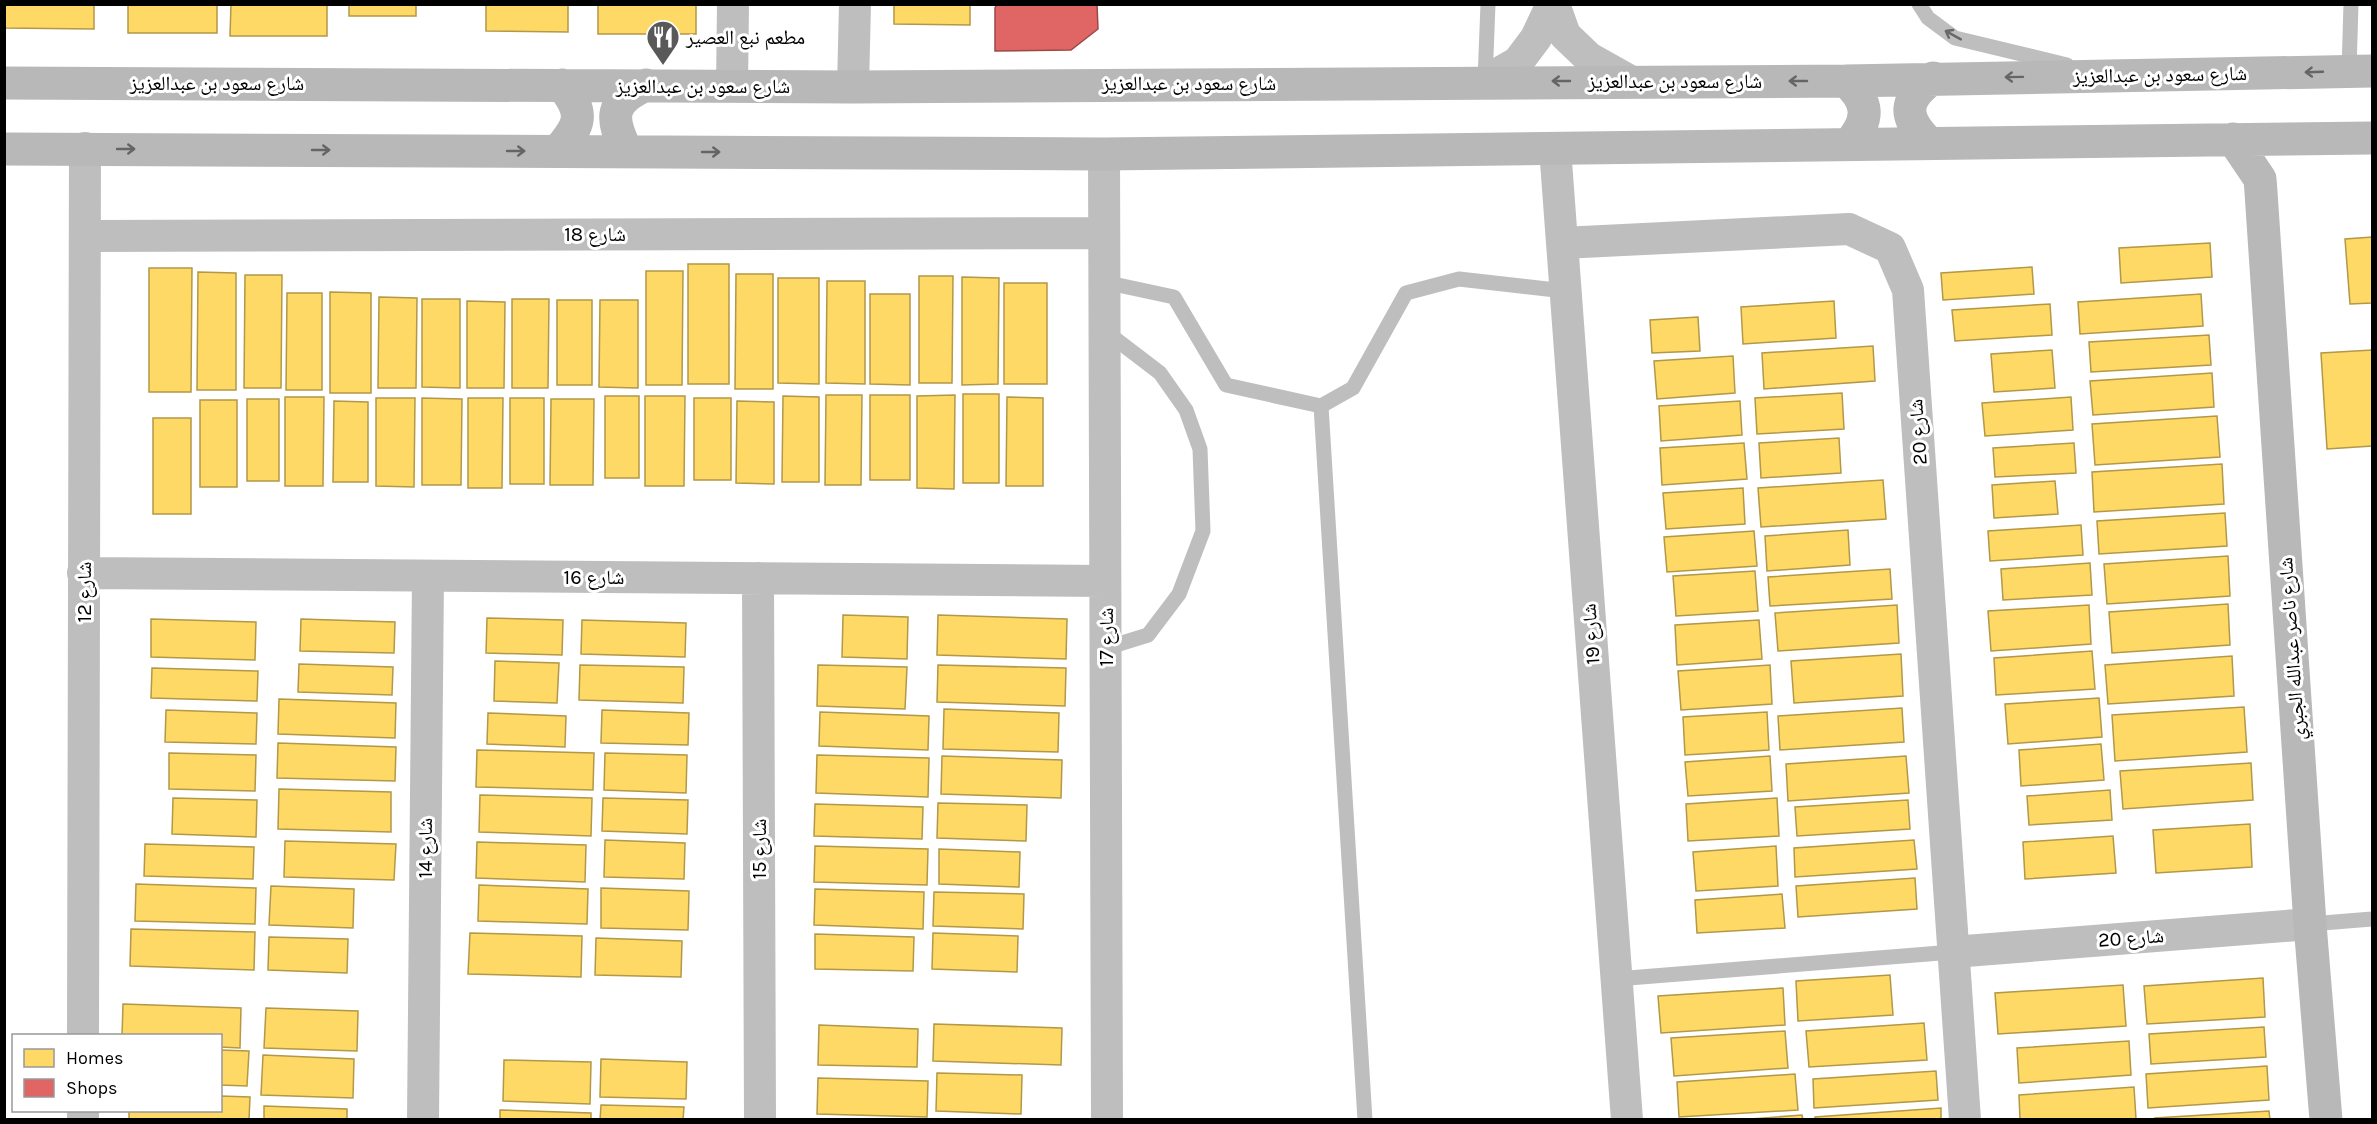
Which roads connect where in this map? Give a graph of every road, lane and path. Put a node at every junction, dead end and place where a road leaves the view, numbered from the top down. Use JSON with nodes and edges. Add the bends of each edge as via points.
{"nodes":[{"id":1,"x":733,"y":4,"type":"edge"},
{"id":2,"x":855,"y":4,"type":"edge"},
{"id":3,"x":1488,"y":4,"type":"edge"},
{"id":4,"x":1553,"y":4,"type":"edge"},
{"id":5,"x":1919,"y":4,"type":"edge"},
{"id":6,"x":2351,"y":4,"type":"edge"},
{"id":7,"x":2361,"y":71,"type":"edge"},
{"id":8,"x":2111,"y":76,"type":"junction"},
{"id":9,"x":1933,"y":78,"type":"junction"},
{"id":10,"x":1485,"y":81,"type":"junction"},
{"id":11,"x":1630,"y":81,"type":"junction"},
{"id":12,"x":1846,"y":81,"type":"junction"},
{"id":13,"x":4,"y":83,"type":"edge"},
{"id":14,"x":562,"y":85,"type":"junction"},
{"id":15,"x":646,"y":85,"type":"junction"},
{"id":16,"x":732,"y":86,"type":"junction"},
{"id":17,"x":853,"y":87,"type":"junction"},
{"id":18,"x":2373,"y":138,"type":"edge"},
{"id":19,"x":2285,"y":139,"type":"junction"},
{"id":20,"x":2232,"y":140,"type":"junction"},
{"id":21,"x":1928,"y":142,"type":"junction"},
{"id":22,"x":1850,"y":143,"type":"junction"},
{"id":23,"x":85,"y":148,"type":"junction"},
{"id":24,"x":1555,"y":148,"type":"junction"},
{"id":25,"x":4,"y":149,"type":"edge"},
{"id":26,"x":558,"y":151,"type":"junction"},
{"id":27,"x":627,"y":152,"type":"junction"},
{"id":28,"x":1104,"y":154,"type":"junction"},
{"id":29,"x":2260,"y":179,"type":"junction"},
{"id":30,"x":1104,"y":233,"type":"junction"},
{"id":31,"x":86,"y":236,"type":"junction"},
{"id":32,"x":1562,"y":243,"type":"junction"},
{"id":33,"x":1104,"y":282,"type":"junction"},
{"id":34,"x":1565,"y":291,"type":"junction"},
{"id":35,"x":1105,"y":331,"type":"junction"},
{"id":36,"x":1321,"y":406,"type":"junction"},
{"id":37,"x":83,"y":573,"type":"junction"},
{"id":38,"x":428,"y":576,"type":"junction"},
{"id":39,"x":758,"y":578,"type":"junction"},
{"id":40,"x":1105,"y":580,"type":"junction"},
{"id":41,"x":1106,"y":648,"type":"junction"},
{"id":42,"x":2373,"y":919,"type":"edge"},
{"id":43,"x":2310,"y":924,"type":"junction"},
{"id":44,"x":1953,"y":952,"type":"junction"},
{"id":45,"x":1616,"y":979,"type":"junction"},
{"id":46,"x":83,"y":1034,"type":"edge"},
{"id":47,"x":423,"y":1119,"type":"edge"},
{"id":48,"x":760,"y":1119,"type":"edge"},
{"id":49,"x":1107,"y":1119,"type":"edge"},
{"id":50,"x":1365,"y":1119,"type":"edge"},
{"id":51,"x":1626,"y":1119,"type":"edge"},
{"id":52,"x":1965,"y":1119,"type":"edge"},
{"id":53,"x":2326,"y":1119,"type":"edge"}],
"edges":[{"from":1,"to":16,"type":"street"},
{"from":2,"to":17,"type":"street"},
{"from":3,"to":10,"type":"lane"},
{"from":4,"to":10,"type":"street","via":[[1536,38],[1518,62]]},
{"from":4,"to":11,"type":"street","via":[[1566,35],[1589,58]]},
{"from":8,"to":5,"type":"lane","one_way":true,"via":[[1955,38],[1928,18]]},
{"from":6,"to":7,"type":"lane"},
{"from":7,"to":8,"type":"main road","name":"شارع سعود بن عبدالعزيز","one_way":true},
{"from":8,"to":9,"type":"main road","name":"شارع سعود بن عبدالعزيز","one_way":true},
{"from":9,"to":12,"type":"main road","name":"شارع سعود بن عبدالعزيز"},
{"from":9,"to":21,"type":"main road","via":[[1916,90],[1909,108],[1913,128]]},
{"from":11,"to":10,"type":"main road","name":"شارع سعود بن عبدالعزيز","one_way":true},
{"from":10,"to":17,"type":"main road","name":"شارع سعود بن عبدالعزيز"},
{"from":12,"to":11,"type":"main road","name":"شارع سعود بن عبدالعزيز","one_way":true},
{"from":12,"to":22,"type":"main road","via":[[1859,93],[1865,111],[1862,129]]},
{"from":13,"to":14,"type":"main road","name":"شارع سعود بن عبدالعزيز"},
{"from":14,"to":15,"type":"main road","name":"شارع سعود بن عبدالعزيز"},
{"from":14,"to":26,"type":"main road","via":[[576,103],[578,120]]},
{"from":15,"to":16,"type":"main road","name":"شارع سعود بن عبدالعزيز"},
{"from":15,"to":27,"type":"main road","via":[[626,94],[616,110],[615,127]]},
{"from":16,"to":17,"type":"main road","name":"شارع سعود بن عبدالعزيز"},
{"from":18,"to":19,"type":"main road"},
{"from":19,"to":20,"type":"main road"},
{"from":19,"to":29,"type":"main road"},
{"from":20,"to":21,"type":"main road"},
{"from":20,"to":29,"type":"main road"},
{"from":21,"to":22,"type":"main road"},
{"from":22,"to":24,"type":"main road"},
{"from":23,"to":25,"type":"main road"},
{"from":23,"to":26,"type":"main road","one_way":true},
{"from":23,"to":31,"type":"street","name":"شارع 12"},
{"from":24,"to":28,"type":"main road"},
{"from":24,"to":32,"type":"street","name":"شارع 19"},
{"from":26,"to":27,"type":"main road"},
{"from":27,"to":28,"type":"main road","one_way":true},
{"from":28,"to":30,"type":"street","name":"شارع 17"},
{"from":29,"to":43,"type":"main road","name":"شارع ناصر عبدالله الجبري"},
{"from":30,"to":31,"type":"street","name":"شارع 18"},
{"from":30,"to":33,"type":"street","name":"شارع 17"},
{"from":31,"to":37,"type":"street","name":"شارع 12"},
{"from":32,"to":34,"type":"street","name":"شارع 19"},
{"from":32,"to":44,"type":"street","name":"شارع 20","via":[[1849,229],[1890,248],[1908,291]]},
{"from":33,"to":35,"type":"street","name":"شارع 17"},
{"from":33,"to":36,"type":"lane","via":[[1174,297],[1226,385]]},
{"from":34,"to":36,"type":"lane","via":[[1459,279],[1406,293],[1353,388]]},
{"from":34,"to":45,"type":"street","name":"شارع 19"},
{"from":35,"to":40,"type":"street","name":"شارع 17"},
{"from":35,"to":41,"type":"lane","via":[[1160,373],[1186,410],[1200,449],[1203,531],[1179,594],[1148,635]]},
{"from":36,"to":50,"type":"lane"},
{"from":37,"to":38,"type":"street","name":"شارع 16"},
{"from":37,"to":46,"type":"street","name":"شارع 12"},
{"from":38,"to":39,"type":"street","name":"شارع 16"},
{"from":38,"to":47,"type":"street","name":"شارع 14"},
{"from":39,"to":40,"type":"street","name":"شارع 16"},
{"from":39,"to":48,"type":"street","name":"شارع 15"},
{"from":40,"to":41,"type":"street","name":"شارع 17"},
{"from":41,"to":49,"type":"street","name":"شارع 17"},
{"from":42,"to":43,"type":"lane"},
{"from":43,"to":44,"type":"street","name":"شارع 20"},
{"from":43,"to":53,"type":"main road","name":"شارع ناصر عبدالله الجبري"},
{"from":44,"to":45,"type":"lane"},
{"from":44,"to":52,"type":"street","name":"شارع 20"},
{"from":45,"to":51,"type":"street","name":"شارع 19"}]}
